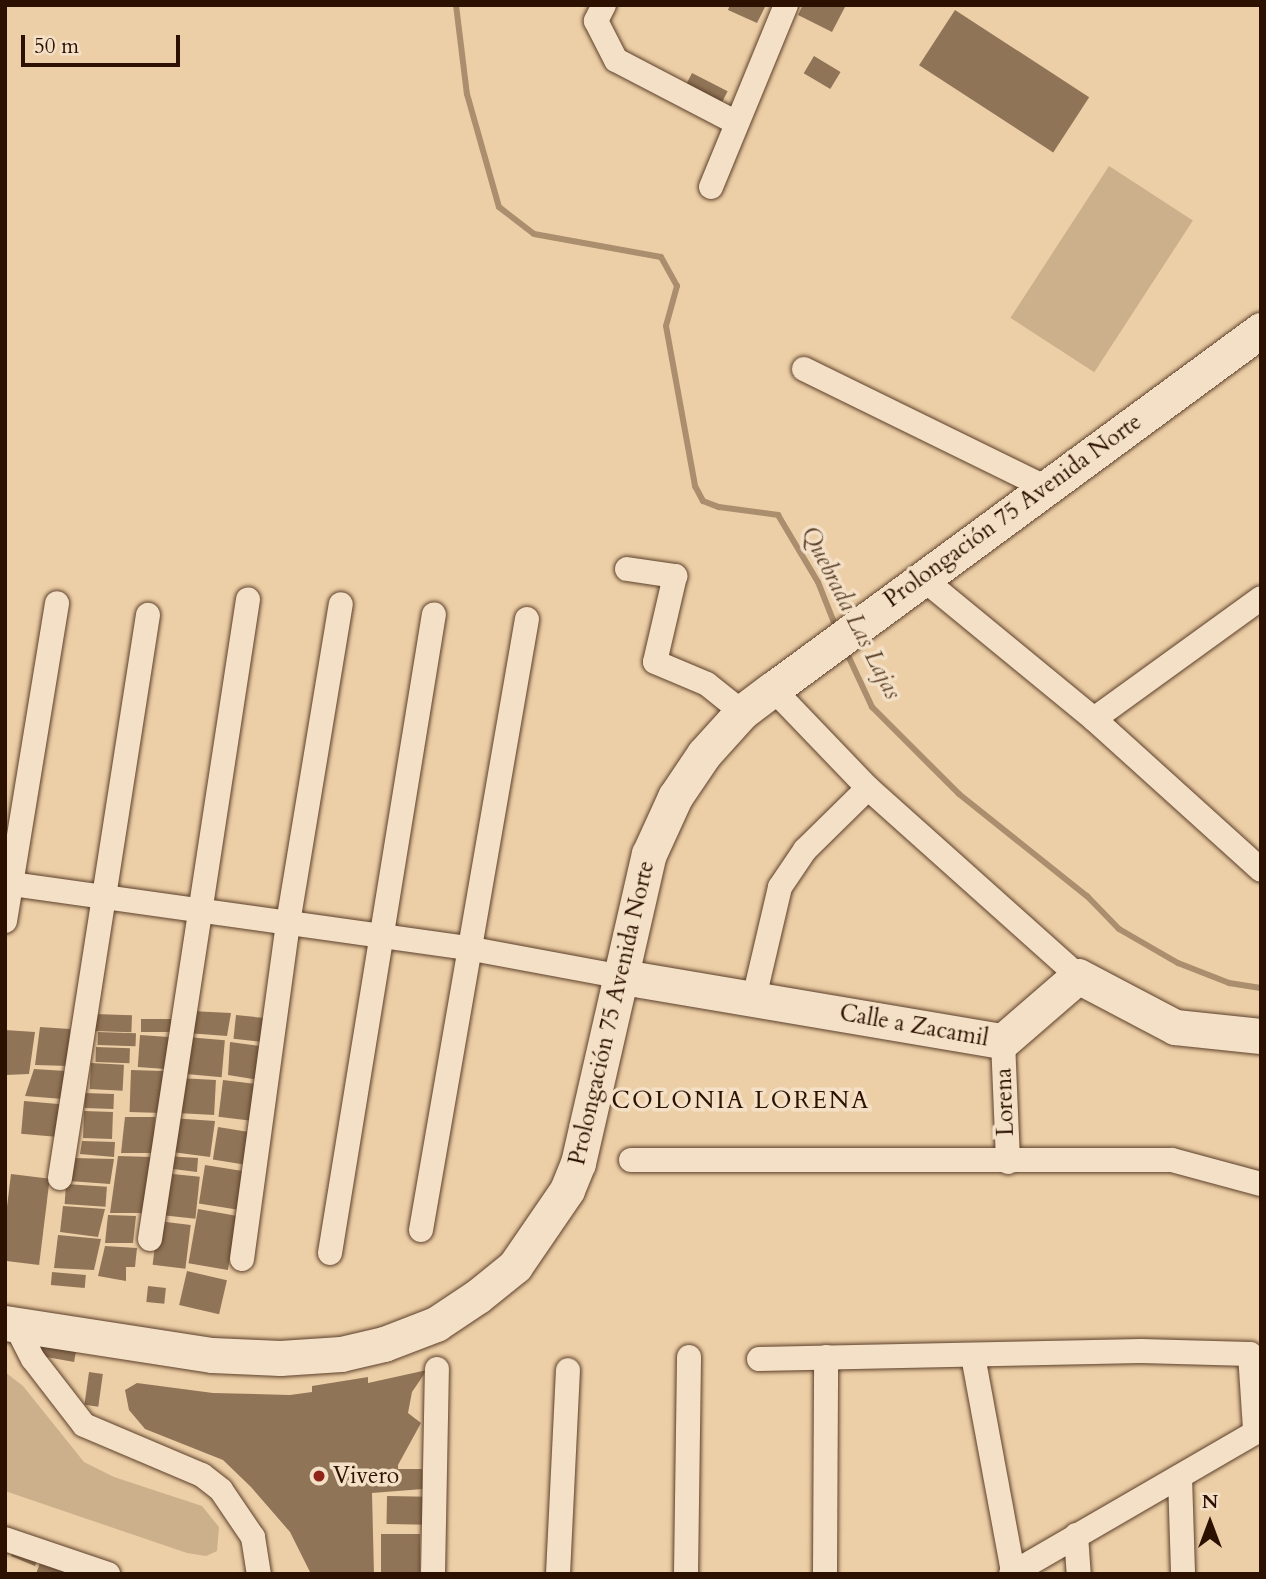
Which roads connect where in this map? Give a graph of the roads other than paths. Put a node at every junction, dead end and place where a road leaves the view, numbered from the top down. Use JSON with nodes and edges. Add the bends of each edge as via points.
{"nodes":[{"id":1,"x":604,"y":5,"type":"edge"},
{"id":2,"x":786,"y":5,"type":"edge"},
{"id":3,"x":737,"y":123,"type":"junction"},
{"id":4,"x":711,"y":187,"type":"dead end"},
{"id":5,"x":1261,"y":330,"type":"edge"},
{"id":6,"x":804,"y":369,"type":"dead end"},
{"id":7,"x":1045,"y":487,"type":"junction"},
{"id":8,"x":627,"y":569,"type":"dead end"},
{"id":9,"x":920,"y":577,"type":"junction"},
{"id":10,"x":1261,"y":598,"type":"edge"},
{"id":11,"x":248,"y":599,"type":"dead end"},
{"id":12,"x":57,"y":603,"type":"dead end"},
{"id":13,"x":341,"y":604,"type":"dead end"},
{"id":14,"x":435,"y":614,"type":"dead end"},
{"id":15,"x":148,"y":615,"type":"dead end"},
{"id":16,"x":527,"y":620,"type":"dead end"},
{"id":17,"x":785,"y":680,"type":"junction"},
{"id":18,"x":742,"y":712,"type":"junction"},
{"id":19,"x":1094,"y":719,"type":"junction"},
{"id":20,"x":868,"y":788,"type":"junction"},
{"id":21,"x":1256,"y":857,"type":"edge"},
{"id":22,"x":8,"y":884,"type":"edge"},
{"id":23,"x":103,"y":897,"type":"junction"},
{"id":24,"x":200,"y":911,"type":"junction"},
{"id":25,"x":5,"y":921,"type":"edge"},
{"id":26,"x":288,"y":923,"type":"junction"},
{"id":27,"x":381,"y":936,"type":"junction"},
{"id":28,"x":472,"y":949,"type":"junction"},
{"id":29,"x":617,"y":976,"type":"junction"},
{"id":30,"x":1078,"y":976,"type":"junction"},
{"id":31,"x":754,"y":998,"type":"junction"},
{"id":32,"x":1261,"y":1036,"type":"edge"},
{"id":33,"x":1003,"y":1041,"type":"junction"},
{"id":34,"x":631,"y":1160,"type":"dead end"},
{"id":35,"x":1008,"y":1162,"type":"junction"},
{"id":36,"x":60,"y":1178,"type":"dead end"},
{"id":37,"x":1261,"y":1184,"type":"edge"},
{"id":38,"x":421,"y":1230,"type":"dead end"},
{"id":39,"x":150,"y":1239,"type":"dead end"},
{"id":40,"x":330,"y":1253,"type":"dead end"},
{"id":41,"x":242,"y":1259,"type":"dead end"},
{"id":42,"x":10,"y":1323,"type":"edge"},
{"id":43,"x":973,"y":1356,"type":"junction"},
{"id":44,"x":690,"y":1357,"type":"dead end"},
{"id":45,"x":826,"y":1357,"type":"junction"},
{"id":46,"x":760,"y":1359,"type":"dead end"},
{"id":47,"x":437,"y":1369,"type":"dead end"},
{"id":48,"x":568,"y":1370,"type":"dead end"},
{"id":49,"x":1258,"y":1430,"type":"edge"},
{"id":50,"x":1180,"y":1477,"type":"junction"},
{"id":51,"x":1076,"y":1535,"type":"junction"},
{"id":52,"x":5,"y":1539,"type":"edge"},
{"id":53,"x":1012,"y":1573,"type":"edge"},
{"id":54,"x":108,"y":1574,"type":"edge"},
{"id":55,"x":259,"y":1574,"type":"edge"},
{"id":56,"x":433,"y":1574,"type":"edge"},
{"id":57,"x":558,"y":1574,"type":"edge"},
{"id":58,"x":686,"y":1574,"type":"edge"},
{"id":59,"x":825,"y":1574,"type":"edge"},
{"id":60,"x":1079,"y":1574,"type":"edge"},
{"id":61,"x":1183,"y":1574,"type":"edge"}],
"edges":[{"from":1,"to":3,"type":"street","via":[[596,21],[616,61]]},
{"from":2,"to":3,"type":"street"},
{"from":3,"to":4,"type":"street"},
{"from":5,"to":7,"type":"main road","name":"Prolongación 75 Avenida Norte"},
{"from":6,"to":7,"type":"street"},
{"from":7,"to":9,"type":"main road","name":"Prolongación 75 Avenida Norte"},
{"from":8,"to":18,"type":"street","via":[[675,576],[655,663],[707,684]]},
{"from":9,"to":17,"type":"main road","name":"Prolongación 75 Avenida Norte"},
{"from":9,"to":19,"type":"street"},
{"from":10,"to":19,"type":"street"},
{"from":11,"to":24,"type":"street"},
{"from":12,"to":22,"type":"street"},
{"from":13,"to":26,"type":"street"},
{"from":14,"to":27,"type":"street"},
{"from":15,"to":23,"type":"street"},
{"from":16,"to":28,"type":"street"},
{"from":17,"to":18,"type":"main road","name":"Prolongación 75 Avenida Norte"},
{"from":17,"to":20,"type":"street"},
{"from":18,"to":29,"type":"main road","name":"Prolongación 75 Avenida Norte","via":[[704,754],[675,797],[649,855]]},
{"from":19,"to":21,"type":"street"},
{"from":20,"to":30,"type":"street"},
{"from":20,"to":31,"type":"street","via":[[805,850],[780,887]]},
{"from":22,"to":23,"type":"street"},
{"from":22,"to":25,"type":"street"},
{"from":23,"to":24,"type":"street"},
{"from":23,"to":36,"type":"street"},
{"from":24,"to":26,"type":"street"},
{"from":24,"to":39,"type":"street"},
{"from":26,"to":27,"type":"street"},
{"from":26,"to":41,"type":"street"},
{"from":27,"to":28,"type":"street"},
{"from":27,"to":40,"type":"street"},
{"from":28,"to":29,"type":"street"},
{"from":28,"to":38,"type":"street"},
{"from":29,"to":31,"type":"main road","name":"Calle a Zacamil"},
{"from":29,"to":42,"type":"main road","name":"Prolongación 75 Avenida Norte","via":[[578,1163],[567,1190],[514,1266],[436,1324],[341,1354],[280,1358],[212,1355]]},
{"from":30,"to":32,"type":"main road","via":[[1175,1027]]},
{"from":30,"to":33,"type":"main road","name":"Calle a Zacamil"},
{"from":31,"to":33,"type":"main road","name":"Calle a Zacamil"},
{"from":33,"to":35,"type":"street","name":"Lorena"},
{"from":34,"to":35,"type":"street"},
{"from":35,"to":37,"type":"street","via":[[1172,1160]]},
{"from":42,"to":55,"type":"street","via":[[84,1425],[202,1475],[221,1490],[253,1537]]},
{"from":43,"to":45,"type":"street"},
{"from":43,"to":49,"type":"street","via":[[1141,1351],[1250,1354]]},
{"from":43,"to":53,"type":"street"},
{"from":44,"to":58,"type":"street"},
{"from":45,"to":46,"type":"street"},
{"from":45,"to":59,"type":"street"},
{"from":47,"to":56,"type":"street"},
{"from":48,"to":57,"type":"street"},
{"from":49,"to":50,"type":"street"},
{"from":50,"to":51,"type":"street"},
{"from":50,"to":61,"type":"street"},
{"from":51,"to":53,"type":"street"},
{"from":51,"to":60,"type":"street"},
{"from":52,"to":54,"type":"street"}]}
